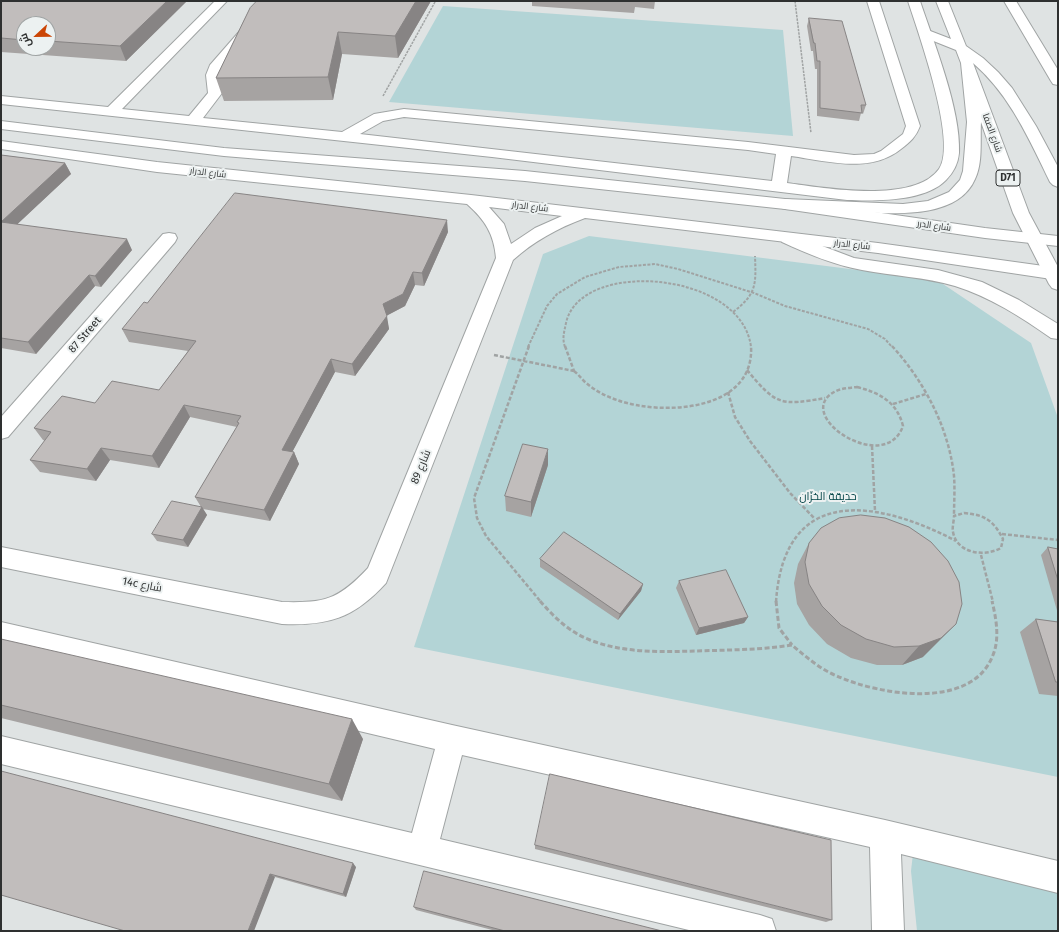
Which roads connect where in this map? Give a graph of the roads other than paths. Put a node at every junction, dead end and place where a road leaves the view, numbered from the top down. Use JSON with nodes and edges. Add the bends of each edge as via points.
{"nodes":[{"id":1,"x":220,"y":1,"type":"edge"},
{"id":2,"x":272,"y":1,"type":"edge"},
{"id":3,"x":872,"y":1,"type":"edge"},
{"id":4,"x":914,"y":1,"type":"edge"},
{"id":5,"x":942,"y":1,"type":"edge"},
{"id":6,"x":1010,"y":1,"type":"edge"},
{"id":7,"x":924,"y":33,"type":"junction"},
{"id":8,"x":960,"y":47,"type":"junction"},
{"id":9,"x":967,"y":63,"type":"junction"},
{"id":10,"x":1058,"y":81,"type":"edge"},
{"id":11,"x":1,"y":100,"type":"edge"},
{"id":12,"x":45,"y":105,"type":"junction"},
{"id":13,"x":1,"y":109,"type":"edge"},
{"id":14,"x":110,"y":113,"type":"junction"},
{"id":15,"x":192,"y":122,"type":"junction"},
{"id":16,"x":974,"y":122,"type":"junction"},
{"id":17,"x":1,"y":125,"type":"edge"},
{"id":18,"x":474,"y":136,"type":"junction"},
{"id":19,"x":343,"y":138,"type":"junction"},
{"id":20,"x":1,"y":146,"type":"edge"},
{"id":21,"x":16,"y":147,"type":"junction"},
{"id":22,"x":1,"y":150,"type":"edge"},
{"id":23,"x":784,"y":151,"type":"junction"},
{"id":24,"x":492,"y":153,"type":"junction"},
{"id":25,"x":952,"y":161,"type":"junction"},
{"id":26,"x":525,"y":176,"type":"junction"},
{"id":27,"x":1058,"y":182,"type":"edge"},
{"id":28,"x":779,"y":187,"type":"junction"},
{"id":29,"x":471,"y":200,"type":"junction"},
{"id":30,"x":785,"y":204,"type":"junction"},
{"id":31,"x":586,"y":213,"type":"junction"},
{"id":32,"x":169,"y":238,"type":"dead end"},
{"id":33,"x":788,"y":238,"type":"junction"},
{"id":34,"x":1034,"y":238,"type":"junction"},
{"id":35,"x":1058,"y":241,"type":"edge"},
{"id":36,"x":505,"y":258,"type":"junction"},
{"id":37,"x":1056,"y":277,"type":"edge"},
{"id":38,"x":1058,"y":333,"type":"edge"},
{"id":39,"x":1,"y":432,"type":"edge"},
{"id":40,"x":1,"y":557,"type":"edge"},
{"id":41,"x":282,"y":614,"type":"joint"},
{"id":42,"x":1,"y":634,"type":"edge"},
{"id":43,"x":452,"y":739,"type":"junction"},
{"id":44,"x":1,"y":750,"type":"edge"},
{"id":45,"x":885,"y":835,"type":"junction"},
{"id":46,"x":422,"y":851,"type":"junction"},
{"id":47,"x":1058,"y":877,"type":"edge"},
{"id":48,"x":760,"y":931,"type":"edge"},
{"id":49,"x":888,"y":931,"type":"edge"}],
"edges":[{"from":1,"to":14,"type":"street"},
{"from":2,"to":15,"type":"street","via":[[215,68],[212,76],[215,94]]},
{"from":3,"to":23,"type":"street","via":[[913,120],[912,131],[909,136],[877,158],[854,160]]},
{"from":4,"to":7,"type":"street"},
{"from":5,"to":8,"type":"street","name":"شارع الصفا","number":"D71"},
{"from":6,"to":10,"type":"street"},
{"from":7,"to":8,"type":"street"},
{"from":7,"to":25,"type":"street","via":[[950,128]]},
{"from":8,"to":9,"type":"street","name":"شارع الصفا","number":"D71"},
{"from":8,"to":27,"type":"street","via":[[988,67],[1011,93]]},
{"from":9,"to":16,"type":"street"},
{"from":9,"to":34,"type":"street","name":"شارع الصفا","number":"D71","via":[[1021,213]]},
{"from":11,"to":12,"type":"street"},
{"from":12,"to":13,"type":"street"},
{"from":12,"to":14,"type":"street"},
{"from":14,"to":15,"type":"street"},
{"from":15,"to":19,"type":"street"},
{"from":16,"to":25,"type":"street"},
{"from":16,"to":30,"type":"street","via":[[971,171],[967,181],[955,195],[941,202],[921,207],[892,209]]},
{"from":17,"to":26,"type":"street","via":[[224,152]]},
{"from":18,"to":19,"type":"street"},
{"from":18,"to":19,"type":"street","via":[[404,113],[379,117]]},
{"from":18,"to":23,"type":"street","via":[[748,146]]},
{"from":18,"to":24,"type":"street"},
{"from":20,"to":21,"type":"street","name":"شارع الدرار"},
{"from":21,"to":22,"type":"street"},
{"from":21,"to":29,"type":"street","name":"شارع الدرار","via":[[172,169]]},
{"from":23,"to":28,"type":"street"},
{"from":24,"to":26,"type":"street"},
{"from":24,"to":28,"type":"street"},
{"from":25,"to":28,"type":"street","via":[[942,177],[903,193],[853,196]]},
{"from":26,"to":30,"type":"street"},
{"from":29,"to":31,"type":"street","name":"شارع الدرار"},
{"from":29,"to":36,"type":"street","name":"شارع 89","via":[[486,211],[497,225],[504,241]]},
{"from":30,"to":34,"type":"street","name":"شارع الدرر"},
{"from":31,"to":33,"type":"street","name":"شارع الدرار"},
{"from":31,"to":36,"type":"street","name":"شارع 89","via":[[541,231]]},
{"from":32,"to":39,"type":"street","name":"87 Street"},
{"from":33,"to":37,"type":"street","name":"شارع الدرار","via":[[878,248]]},
{"from":33,"to":38,"type":"street","via":[[849,262],[946,278],[976,287],[1021,307]]},
{"from":34,"to":35,"type":"street"},
{"from":34,"to":37,"type":"street","name":"شارع الصفا","number":"D71"},
{"from":36,"to":41,"type":"street","name":"شارع 89","via":[[378,575],[360,594],[336,609],[309,615]]},
{"from":40,"to":41,"type":"street","name":"14c شارع"},
{"from":42,"to":43,"type":"street"},
{"from":43,"to":45,"type":"street"},
{"from":43,"to":46,"type":"street"},
{"from":44,"to":46,"type":"street"},
{"from":45,"to":47,"type":"street"},
{"from":45,"to":49,"type":"street"},
{"from":46,"to":48,"type":"street"}]}
